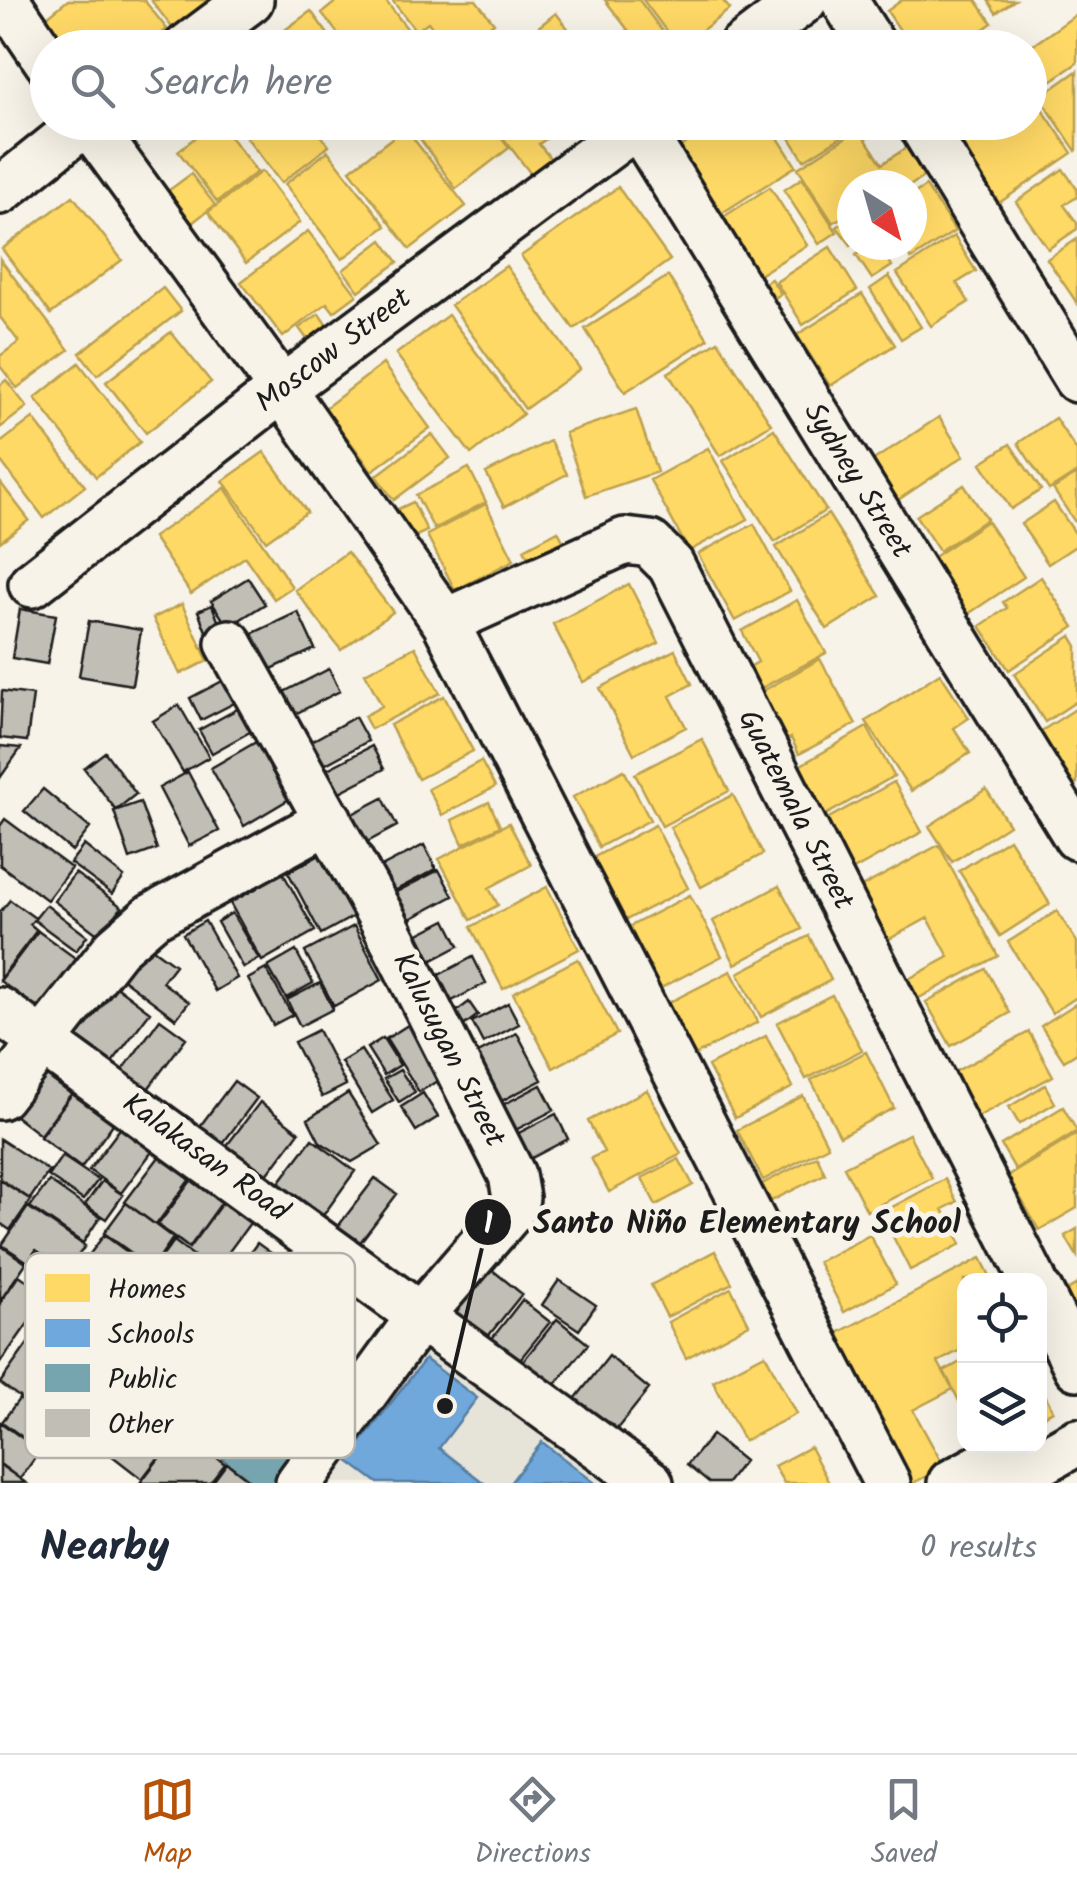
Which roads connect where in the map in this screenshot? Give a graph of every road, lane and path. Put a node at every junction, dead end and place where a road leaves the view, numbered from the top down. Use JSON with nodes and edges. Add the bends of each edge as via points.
{"nodes":[{"id":1,"x":6,"y":0,"type":"edge"},
{"id":2,"x":250,"y":0,"type":"edge"},
{"id":3,"x":804,"y":0,"type":"edge"},
{"id":4,"x":844,"y":0,"type":"edge"},
{"id":5,"x":210,"y":30,"type":"edge"},
{"id":6,"x":764,"y":30,"type":"edge"},
{"id":7,"x":863,"y":30,"type":"edge"},
{"id":8,"x":30,"y":35,"type":"edge"},
{"id":9,"x":64,"y":140,"type":"edge"},
{"id":10,"x":100,"y":140,"type":"edge"},
{"id":11,"x":617,"y":140,"type":"edge"},
{"id":12,"x":649,"y":140,"type":"edge"},
{"id":13,"x":931,"y":140,"type":"edge"},
{"id":14,"x":0,"y":190,"type":"edge"},
{"id":15,"x":1077,"y":379,"type":"edge"},
{"id":16,"x":282,"y":388,"type":"junction"},
{"id":17,"x":32,"y":584,"type":"dead end"},
{"id":18,"x":445,"y":622,"type":"junction"},
{"id":19,"x":229,"y":643,"type":"dead end"},
{"id":20,"x":329,"y":820,"type":"junction"},
{"id":21,"x":1077,"y":837,"type":"edge"},
{"id":22,"x":0,"y":1011,"type":"edge"},
{"id":23,"x":42,"y":1042,"type":"junction"},
{"id":24,"x":0,"y":1096,"type":"edge"},
{"id":25,"x":334,"y":1253,"type":"edge"},
{"id":26,"x":355,"y":1268,"type":"edge"},
{"id":27,"x":1029,"y":1273,"type":"edge"},
{"id":28,"x":1047,"y":1307,"type":"edge"},
{"id":29,"x":421,"y":1316,"type":"junction"},
{"id":30,"x":1077,"y":1367,"type":"edge"},
{"id":31,"x":355,"y":1406,"type":"edge"},
{"id":32,"x":1077,"y":1414,"type":"edge"},
{"id":33,"x":1047,"y":1431,"type":"edge"},
{"id":34,"x":1077,"y":1442,"type":"edge"},
{"id":35,"x":1007,"y":1453,"type":"edge"},
{"id":36,"x":317,"y":1458,"type":"edge"},
{"id":37,"x":299,"y":1483,"type":"edge"},
{"id":38,"x":650,"y":1483,"type":"edge"},
{"id":39,"x":888,"y":1483,"type":"edge"},
{"id":40,"x":952,"y":1483,"type":"edge"},
{"id":41,"x":1004,"y":1483,"type":"edge"}],
"edges":[{"from":1,"to":8,"type":"street"},
{"from":2,"to":5,"type":"street"},
{"from":3,"to":6,"type":"street"},
{"from":4,"to":7,"type":"street"},
{"from":9,"to":14,"type":"street"},
{"from":10,"to":16,"type":"street"},
{"from":11,"to":16,"type":"street","name":"Moscow Street"},
{"from":12,"to":21,"type":"street","name":"Sydney Street"},
{"from":13,"to":15,"type":"street"},
{"from":16,"to":17,"type":"street","name":"Moscow Street"},
{"from":16,"to":18,"type":"street"},
{"from":18,"to":27,"type":"street","name":"Guatemala Street","via":[[625,541],[650,544],[671,565]]},
{"from":18,"to":39,"type":"street"},
{"from":19,"to":20,"type":"street","name":"Kalusugan Street"},
{"from":20,"to":23,"type":"street","via":[[152,917],[116,948]]},
{"from":20,"to":29,"type":"street","name":"Kalusugan Street","via":[[516,1190],[497,1230]]},
{"from":22,"to":23,"type":"street","name":"Kalakasan Road"},
{"from":23,"to":24,"type":"street"},
{"from":23,"to":25,"type":"street","name":"Kalakasan Road"},
{"from":26,"to":29,"type":"street","name":"Kalakasan Road"},
{"from":28,"to":30,"type":"street"},
{"from":29,"to":31,"type":"street","name":"Kalusugan Street"},
{"from":29,"to":38,"type":"street","name":"Kalakasan Road"},
{"from":32,"to":33,"type":"street"},
{"from":34,"to":41,"type":"street"},
{"from":35,"to":40,"type":"street"},
{"from":36,"to":37,"type":"street","name":"Kalusugan Street"}]}
